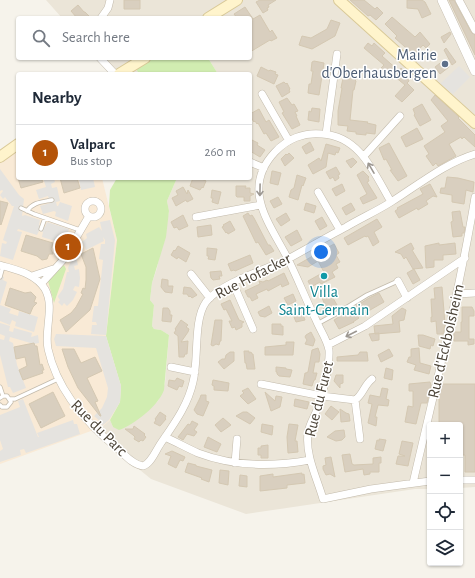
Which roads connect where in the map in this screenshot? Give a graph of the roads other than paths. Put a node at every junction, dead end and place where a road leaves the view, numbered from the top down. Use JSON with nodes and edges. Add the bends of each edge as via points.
{"nodes":[{"id":1,"x":110,"y":0,"type":"edge"},
{"id":2,"x":237,"y":0,"type":"edge"},
{"id":3,"x":339,"y":0,"type":"edge"},
{"id":4,"x":442,"y":0,"type":"edge"},
{"id":5,"x":459,"y":0,"type":"edge"},
{"id":6,"x":102,"y":16,"type":"edge"},
{"id":7,"x":211,"y":16,"type":"edge"},
{"id":8,"x":475,"y":30,"type":"edge"},
{"id":9,"x":337,"y":54,"type":"dead end"},
{"id":10,"x":102,"y":60,"type":"edge"},
{"id":11,"x":142,"y":60,"type":"edge"},
{"id":12,"x":475,"y":69,"type":"edge"},
{"id":13,"x":112,"y":72,"type":"edge"},
{"id":14,"x":122,"y":72,"type":"edge"},
{"id":15,"x":262,"y":94,"type":"dead end"},
{"id":16,"x":400,"y":116,"type":"dead end"},
{"id":17,"x":475,"y":122,"type":"edge"},
{"id":18,"x":326,"y":134,"type":"junction"},
{"id":19,"x":290,"y":141,"type":"junction"},
{"id":20,"x":16,"y":145,"type":"edge"},
{"id":21,"x":475,"y":154,"type":"edge"},
{"id":22,"x":364,"y":156,"type":"junction"},
{"id":23,"x":0,"y":157,"type":"edge"},
{"id":24,"x":252,"y":163,"type":"edge"},
{"id":25,"x":264,"y":168,"type":"junction"},
{"id":26,"x":318,"y":192,"type":"dead end"},
{"id":27,"x":475,"y":197,"type":"edge"},
{"id":28,"x":52,"y":200,"type":"dead end"},
{"id":29,"x":391,"y":202,"type":"junction"},
{"id":30,"x":261,"y":205,"type":"junction"},
{"id":31,"x":21,"y":208,"type":"dead end"},
{"id":32,"x":27,"y":211,"type":"junction"},
{"id":33,"x":89,"y":216,"type":"dead end"},
{"id":34,"x":196,"y":217,"type":"dead end"},
{"id":35,"x":45,"y":218,"type":"junction"},
{"id":36,"x":41,"y":228,"type":"dead end"},
{"id":37,"x":81,"y":230,"type":"junction"},
{"id":38,"x":340,"y":230,"type":"junction"},
{"id":39,"x":465,"y":258,"type":"junction"},
{"id":40,"x":288,"y":259,"type":"junction"},
{"id":41,"x":2,"y":265,"type":"edge"},
{"id":42,"x":55,"y":268,"type":"junction"},
{"id":43,"x":191,"y":274,"type":"dead end"},
{"id":44,"x":32,"y":276,"type":"junction"},
{"id":45,"x":0,"y":277,"type":"edge"},
{"id":46,"x":398,"y":281,"type":"joint"},
{"id":47,"x":233,"y":283,"type":"junction"},
{"id":48,"x":41,"y":284,"type":"junction"},
{"id":49,"x":457,"y":294,"type":"junction"},
{"id":50,"x":475,"y":294,"type":"edge"},
{"id":51,"x":210,"y":298,"type":"junction"},
{"id":52,"x":407,"y":298,"type":"junction"},
{"id":53,"x":317,"y":324,"type":"junction"},
{"id":54,"x":253,"y":328,"type":"dead end"},
{"id":55,"x":328,"y":345,"type":"junction"},
{"id":56,"x":171,"y":367,"type":"dead end"},
{"id":57,"x":196,"y":372,"type":"junction"},
{"id":58,"x":58,"y":379,"type":"junction"},
{"id":59,"x":372,"y":379,"type":"dead end"},
{"id":60,"x":261,"y":384,"type":"dead end"},
{"id":61,"x":0,"y":387,"type":"edge"},
{"id":62,"x":322,"y":396,"type":"junction"},
{"id":63,"x":1,"y":397,"type":"edge"},
{"id":64,"x":10,"y":399,"type":"junction"},
{"id":65,"x":355,"y":400,"type":"junction"},
{"id":66,"x":0,"y":405,"type":"edge"},
{"id":67,"x":165,"y":437,"type":"junction"},
{"id":68,"x":237,"y":439,"type":"dead end"},
{"id":69,"x":360,"y":439,"type":"dead end"},
{"id":70,"x":310,"y":460,"type":"junction"},
{"id":71,"x":235,"y":463,"type":"junction"},
{"id":72,"x":148,"y":464,"type":"joint"},
{"id":73,"x":463,"y":480,"type":"edge"},
{"id":74,"x":475,"y":480,"type":"edge"},
{"id":75,"x":427,"y":481,"type":"edge"},
{"id":76,"x":413,"y":483,"type":"junction"}],
"edges":[{"from":1,"to":6,"type":"street"},
{"from":2,"to":7,"type":"main road"},
{"from":3,"to":17,"type":"main road"},
{"from":4,"to":12,"type":"street"},
{"from":5,"to":8,"type":"street"},
{"from":9,"to":18,"type":"street"},
{"from":10,"to":13,"type":"street"},
{"from":11,"to":14,"type":"main road"},
{"from":15,"to":19,"type":"street"},
{"from":16,"to":22,"type":"street"},
{"from":18,"to":19,"type":"street","via":[[304,135]]},
{"from":18,"to":22,"type":"street","via":[[342,138]]},
{"from":19,"to":25,"type":"street","via":[[277,150]]},
{"from":20,"to":23,"type":"main road"},
{"from":21,"to":29,"type":"street","name":"Rue Hofacker","via":[[433,175]]},
{"from":29,"to":22,"type":"street","one_way":true},
{"from":24,"to":25,"type":"street"},
{"from":25,"to":30,"type":"street","one_way":true,"via":[[260,185]]},
{"from":26,"to":38,"type":"street"},
{"from":27,"to":39,"type":"street","name":"Rue d'Eckbolsheim"},
{"from":28,"to":32,"type":"lane","via":[[35,203]]},
{"from":29,"to":38,"type":"street","name":"Rue Hofacker"},
{"from":30,"to":34,"type":"street"},
{"from":30,"to":40,"type":"street","via":[[266,220]]},
{"from":31,"to":32,"type":"lane"},
{"from":32,"to":35,"type":"lane"},
{"from":33,"to":37,"type":"street"},
{"from":35,"to":36,"type":"lane"},
{"from":35,"to":37,"type":"lane"},
{"from":37,"to":42,"type":"street"},
{"from":38,"to":40,"type":"street","name":"Rue Hofacker"},
{"from":39,"to":49,"type":"street","name":"Rue d'Eckbolsheim"},
{"from":39,"to":52,"type":"street"},
{"from":40,"to":47,"type":"street","name":"Rue Hofacker"},
{"from":40,"to":53,"type":"street","name":"Rue du Furet"},
{"from":41,"to":44,"type":"street","name":"Rue du Parc"},
{"from":41,"to":45,"type":"lane","name":"Rue du Parc"},
{"from":42,"to":44,"type":"street"},
{"from":42,"to":48,"type":"street"},
{"from":43,"to":51,"type":"street"},
{"from":44,"to":48,"type":"street","name":"Rue du Parc"},
{"from":46,"to":52,"type":"street"},
{"from":46,"to":53,"type":"lane","via":[[367,294]]},
{"from":47,"to":51,"type":"street","name":"Rue Hofacker"},
{"from":47,"to":54,"type":"street"},
{"from":48,"to":58,"type":"street","name":"Rue du Parc","via":[[49,305],[46,333],[48,348]]},
{"from":49,"to":50,"type":"street"},
{"from":49,"to":76,"type":"street","name":"Rue d'Eckbolsheim"},
{"from":51,"to":57,"type":"street","name":"Rue Hofacker","via":[[199,317]]},
{"from":52,"to":55,"type":"street","one_way":true,"via":[[365,326]]},
{"from":53,"to":55,"type":"street","name":"Rue du Furet"},
{"from":55,"to":62,"type":"street","name":"Rue du Furet","via":[[329,359]]},
{"from":56,"to":57,"type":"street"},
{"from":57,"to":67,"type":"street","name":"Rue Hofacker","via":[[185,405]]},
{"from":58,"to":64,"type":"lane"},
{"from":58,"to":72,"type":"street","name":"Rue du Parc","via":[[78,410],[98,432],[137,464]]},
{"from":59,"to":65,"type":"street"},
{"from":60,"to":62,"type":"street"},
{"from":61,"to":63,"type":"lane"},
{"from":62,"to":65,"type":"street"},
{"from":62,"to":70,"type":"street","name":"Rue du Furet","via":[[308,431]]},
{"from":63,"to":64,"type":"lane","via":[[7,396]]},
{"from":64,"to":66,"type":"lane","via":[[7,407]]},
{"from":65,"to":69,"type":"street"},
{"from":67,"to":71,"type":"street","via":[[203,455]]},
{"from":67,"to":72,"type":"street","name":"Rue Hofacker"},
{"from":68,"to":71,"type":"street"},
{"from":70,"to":71,"type":"street","via":[[267,465]]},
{"from":70,"to":76,"type":"street","name":"Rue du Furet","via":[[323,499]]},
{"from":73,"to":74,"type":"street"},
{"from":75,"to":76,"type":"street"}]}
